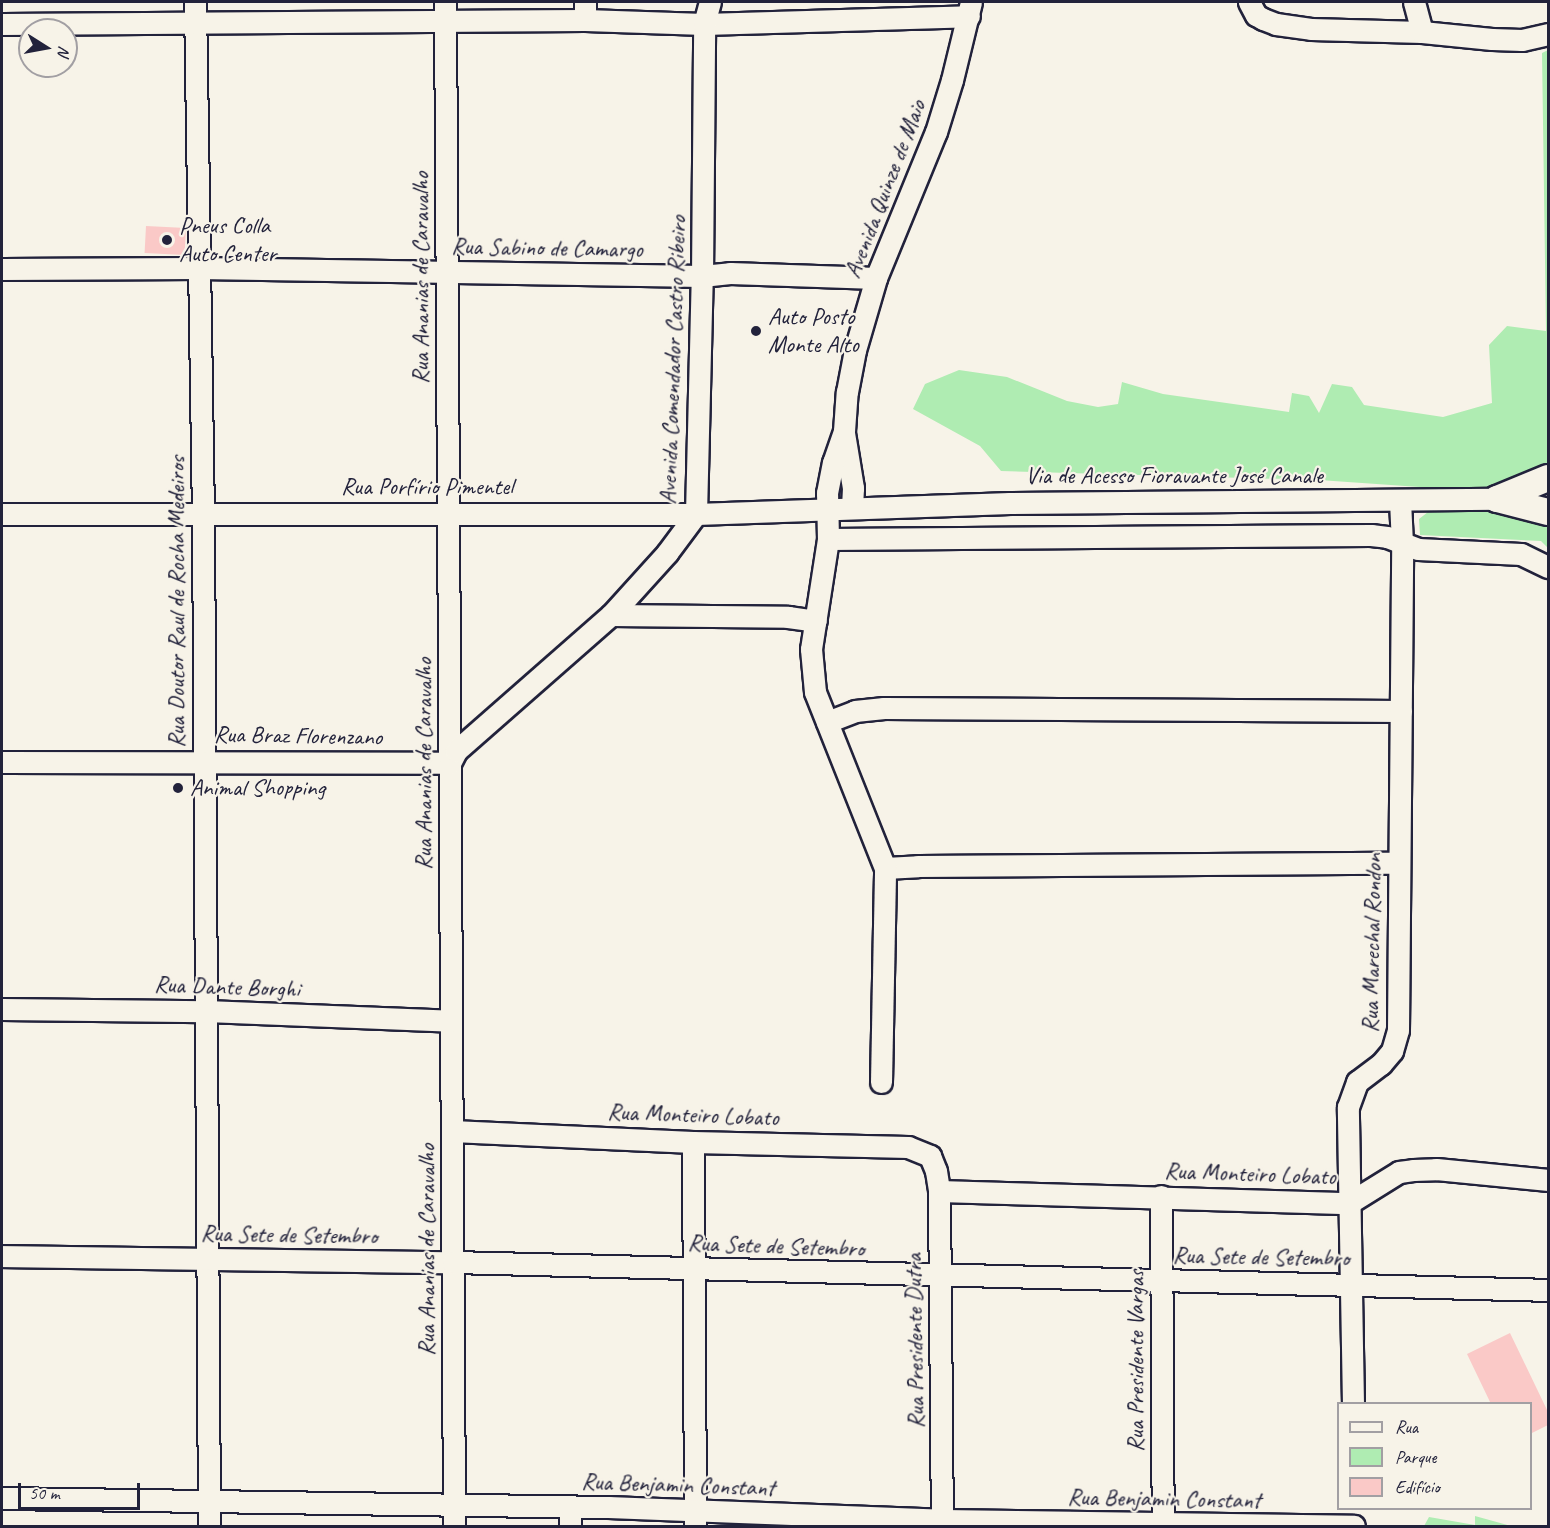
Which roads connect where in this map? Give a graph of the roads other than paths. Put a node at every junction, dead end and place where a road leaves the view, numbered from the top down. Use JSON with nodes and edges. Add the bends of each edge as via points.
{"nodes":[{"id":1,"x":195,"y":2,"type":"edge"},
{"id":2,"x":710,"y":2,"type":"edge"},
{"id":3,"x":1414,"y":2,"type":"edge"},
{"id":4,"x":1249,"y":3,"type":"edge"},
{"id":5,"x":970,"y":9,"type":"edge"},
{"id":6,"x":585,"y":11,"type":"edge"},
{"id":7,"x":445,"y":12,"type":"edge"},
{"id":8,"x":2,"y":24,"type":"edge"},
{"id":9,"x":195,"y":24,"type":"junction"},
{"id":10,"x":704,"y":24,"type":"junction"},
{"id":11,"x":1422,"y":32,"type":"junction"},
{"id":12,"x":1548,"y":34,"type":"edge"},
{"id":13,"x":198,"y":267,"type":"junction"},
{"id":14,"x":2,"y":269,"type":"edge"},
{"id":15,"x":446,"y":272,"type":"junction"},
{"id":16,"x":702,"y":276,"type":"junction"},
{"id":17,"x":876,"y":278,"type":"junction"},
{"id":18,"x":844,"y":431,"type":"junction"},
{"id":19,"x":1548,"y":478,"type":"edge"},
{"id":20,"x":1497,"y":499,"type":"junction"},
{"id":21,"x":1400,"y":500,"type":"junction"},
{"id":22,"x":852,"y":507,"type":"junction"},
{"id":23,"x":827,"y":510,"type":"junction"},
{"id":24,"x":448,"y":512,"type":"junction"},
{"id":25,"x":1548,"y":512,"type":"edge"},
{"id":26,"x":2,"y":514,"type":"edge"},
{"id":27,"x":696,"y":514,"type":"junction"},
{"id":28,"x":203,"y":515,"type":"junction"},
{"id":29,"x":828,"y":539,"type":"junction"},
{"id":30,"x":1402,"y":544,"type":"junction"},
{"id":31,"x":1548,"y":567,"type":"edge"},
{"id":32,"x":611,"y":615,"type":"junction"},
{"id":33,"x":816,"y":621,"type":"junction"},
{"id":34,"x":1401,"y":711,"type":"junction"},
{"id":35,"x":827,"y":722,"type":"junction"},
{"id":36,"x":204,"y":760,"type":"junction"},
{"id":37,"x":2,"y":762,"type":"edge"},
{"id":38,"x":450,"y":763,"type":"junction"},
{"id":39,"x":1400,"y":863,"type":"junction"},
{"id":40,"x":885,"y":868,"type":"junction"},
{"id":41,"x":2,"y":1009,"type":"edge"},
{"id":42,"x":206,"y":1011,"type":"junction"},
{"id":43,"x":451,"y":1021,"type":"junction"},
{"id":44,"x":881,"y":1082,"type":"dead end"},
{"id":45,"x":452,"y":1131,"type":"junction"},
{"id":46,"x":693,"y":1142,"type":"junction"},
{"id":47,"x":930,"y":1156,"type":"joint"},
{"id":48,"x":1548,"y":1180,"type":"edge"},
{"id":49,"x":939,"y":1191,"type":"junction"},
{"id":50,"x":1161,"y":1196,"type":"junction"},
{"id":51,"x":1349,"y":1203,"type":"junction"},
{"id":52,"x":2,"y":1256,"type":"edge"},
{"id":53,"x":207,"y":1259,"type":"junction"},
{"id":54,"x":453,"y":1262,"type":"junction"},
{"id":55,"x":695,"y":1270,"type":"junction"},
{"id":56,"x":939,"y":1276,"type":"junction"},
{"id":57,"x":1162,"y":1280,"type":"junction"},
{"id":58,"x":1352,"y":1284,"type":"junction"},
{"id":59,"x":1548,"y":1290,"type":"edge"},
{"id":60,"x":1353,"y":1402,"type":"edge"},
{"id":61,"x":2,"y":1497,"type":"edge"},
{"id":62,"x":209,"y":1500,"type":"junction"},
{"id":63,"x":1354,"y":1510,"type":"edge"},
{"id":64,"x":454,"y":1516,"type":"edge"},
{"id":65,"x":570,"y":1517,"type":"edge"},
{"id":66,"x":695,"y":1518,"type":"edge"},
{"id":67,"x":942,"y":1523,"type":"edge"},
{"id":68,"x":1163,"y":1526,"type":"edge"},
{"id":69,"x":1354,"y":1526,"type":"edge"},
{"id":70,"x":209,"y":1527,"type":"edge"}],
"edges":[{"from":1,"to":9,"type":"street","name":"Rua Doutor Raul de Rocha Medeiros"},
{"from":2,"to":10,"type":"street","name":"Avenida Comendador Castro Ribeiro"},
{"from":3,"to":11,"type":"street"},
{"from":4,"to":11,"type":"street","via":[[1256,15],[1276,24],[1340,31]]},
{"from":5,"to":10,"type":"street"},
{"from":5,"to":17,"type":"street","name":"Avenida Quinze de Maio","via":[[936,132]]},
{"from":6,"to":7,"type":"street"},
{"from":6,"to":10,"type":"street"},
{"from":7,"to":9,"type":"street"},
{"from":7,"to":15,"type":"street","name":"Rua Ananias de Caravalho"},
{"from":8,"to":9,"type":"street"},
{"from":9,"to":13,"type":"street","name":"Rua Doutor Raul de Rocha Medeiros"},
{"from":10,"to":16,"type":"street","name":"Avenida Comendador Castro Ribeiro"},
{"from":11,"to":12,"type":"street","via":[[1522,40]]},
{"from":13,"to":14,"type":"street","name":"Rua Sabino de Camargo"},
{"from":13,"to":15,"type":"street","name":"Rua Sabino de Camargo"},
{"from":13,"to":28,"type":"street","name":"Rua Doutor Raul de Rocha Medeiros"},
{"from":15,"to":16,"type":"street","name":"Rua Sabino de Camargo"},
{"from":15,"to":24,"type":"street","name":"Rua Ananias de Caravalho"},
{"from":16,"to":17,"type":"street","name":"Rua Sabino de Camargo","via":[[730,273]]},
{"from":16,"to":27,"type":"street","name":"Avenida Comendador Castro Ribeiro"},
{"from":17,"to":18,"type":"street","name":"Avenida Quinze de Maio","via":[[855,350]]},
{"from":18,"to":22,"type":"street"},
{"from":18,"to":23,"type":"street","via":[[833,463]]},
{"from":19,"to":20,"type":"main road"},
{"from":20,"to":21,"type":"street","name":"Via de Acesso Fioravante José Canale"},
{"from":20,"to":25,"type":"main road"},
{"from":21,"to":22,"type":"street","name":"Via de Acesso Fioravante José Canale"},
{"from":21,"to":30,"type":"street","name":"Rua Marechal Rondon"},
{"from":22,"to":23,"type":"street","name":"Rua Porfírio Pimentel"},
{"from":23,"to":27,"type":"street","name":"Rua Porfírio Pimentel"},
{"from":23,"to":29,"type":"street"},
{"from":24,"to":27,"type":"street","name":"Rua Porfírio Pimentel"},
{"from":24,"to":28,"type":"street","name":"Rua Porfírio Pimentel"},
{"from":24,"to":38,"type":"street","name":"Rua Ananias de Caravalho"},
{"from":26,"to":28,"type":"street","name":"Rua Porfírio Pimentel"},
{"from":27,"to":32,"type":"street","name":"Avenida Comendador Castro Ribeiro"},
{"from":28,"to":36,"type":"street","name":"Rua Doutor Raul de Rocha Medeiros"},
{"from":29,"to":30,"type":"street","via":[[1371,535]]},
{"from":29,"to":33,"type":"street"},
{"from":30,"to":31,"type":"street","via":[[1418,549],[1521,554]]},
{"from":30,"to":34,"type":"street","name":"Rua Marechal Rondon"},
{"from":32,"to":33,"type":"street","via":[[788,617]]},
{"from":32,"to":38,"type":"street","name":"Avenida Comendador Castro Ribeiro","via":[[456,751]]},
{"from":33,"to":35,"type":"street","via":[[812,677]]},
{"from":34,"to":35,"type":"street","via":[[884,708],[855,711]]},
{"from":34,"to":39,"type":"street","name":"Rua Marechal Rondon"},
{"from":35,"to":40,"type":"street"},
{"from":36,"to":37,"type":"street","name":"Rua Braz Florenzano"},
{"from":36,"to":38,"type":"street","name":"Rua Braz Florenzano"},
{"from":36,"to":42,"type":"street","name":"Rua Doutor Raul de Rocha Medeiros"},
{"from":38,"to":43,"type":"street","name":"Rua Ananias de Caravalho"},
{"from":39,"to":40,"type":"street"},
{"from":39,"to":51,"type":"street","name":"Rua Marechal Rondon","via":[[1397,1038],[1387,1059],[1362,1076],[1349,1098]]},
{"from":40,"to":44,"type":"street"},
{"from":41,"to":42,"type":"street","name":"Rua Dante Borghi"},
{"from":42,"to":43,"type":"street","name":"Rua Dante Borghi"},
{"from":42,"to":53,"type":"street","name":"Rua Doutor Raul de Rocha Medeiros"},
{"from":43,"to":45,"type":"street","name":"Rua Ananias de Caravalho"},
{"from":45,"to":46,"type":"street","name":"Rua Monteiro Lobato"},
{"from":45,"to":54,"type":"street","name":"Rua Ananias de Caravalho"},
{"from":46,"to":47,"type":"street","name":"Rua Monteiro Lobato","via":[[908,1147]]},
{"from":46,"to":55,"type":"street"},
{"from":47,"to":49,"type":"street","name":"Rua Presidente Dutra"},
{"from":48,"to":51,"type":"street","name":"Rua Monteiro Lobato","via":[[1413,1170],[1399,1172]]},
{"from":49,"to":50,"type":"street","name":"Rua Monteiro Lobato"},
{"from":49,"to":56,"type":"street","name":"Rua Presidente Dutra"},
{"from":50,"to":51,"type":"street","name":"Rua Monteiro Lobato"},
{"from":50,"to":57,"type":"street","name":"Rua Presidente Vargas"},
{"from":51,"to":58,"type":"street","name":"Rua Marechal Rondon"},
{"from":52,"to":53,"type":"street","name":"Rua Sete de Setembro"},
{"from":53,"to":54,"type":"street","name":"Rua Sete de Setembro"},
{"from":53,"to":62,"type":"street","name":"Rua Doutor Raul de Rocha Medeiros"},
{"from":54,"to":55,"type":"street","name":"Rua Sete de Setembro"},
{"from":54,"to":64,"type":"street","name":"Rua Ananias de Caravalho"},
{"from":55,"to":56,"type":"street","name":"Rua Sete de Setembro"},
{"from":55,"to":66,"type":"street"},
{"from":56,"to":57,"type":"street","name":"Rua Sete de Setembro"},
{"from":56,"to":67,"type":"street","name":"Rua Presidente Dutra"},
{"from":57,"to":58,"type":"street","name":"Rua Sete de Setembro"},
{"from":57,"to":68,"type":"street","name":"Rua Presidente Vargas"},
{"from":58,"to":59,"type":"street","name":"Rua Sete de Setembro"},
{"from":58,"to":60,"type":"street","name":"Rua Marechal Rondon"},
{"from":61,"to":62,"type":"street","name":"Rua Benjamin Constant"},
{"from":62,"to":64,"type":"street","name":"Rua Benjamin Constant"},
{"from":62,"to":70,"type":"street","name":"Rua Doutor Raul de Rocha Medeiros"},
{"from":63,"to":69,"type":"street"},
{"from":64,"to":65,"type":"street","name":"Rua Benjamin Constant"},
{"from":65,"to":66,"type":"street","name":"Rua Benjamin Constant"},
{"from":66,"to":67,"type":"street","name":"Rua Benjamin Constant"},
{"from":67,"to":68,"type":"street","name":"Rua Benjamin Constant"},
{"from":68,"to":69,"type":"street","name":"Rua Benjamin Constant"}]}
